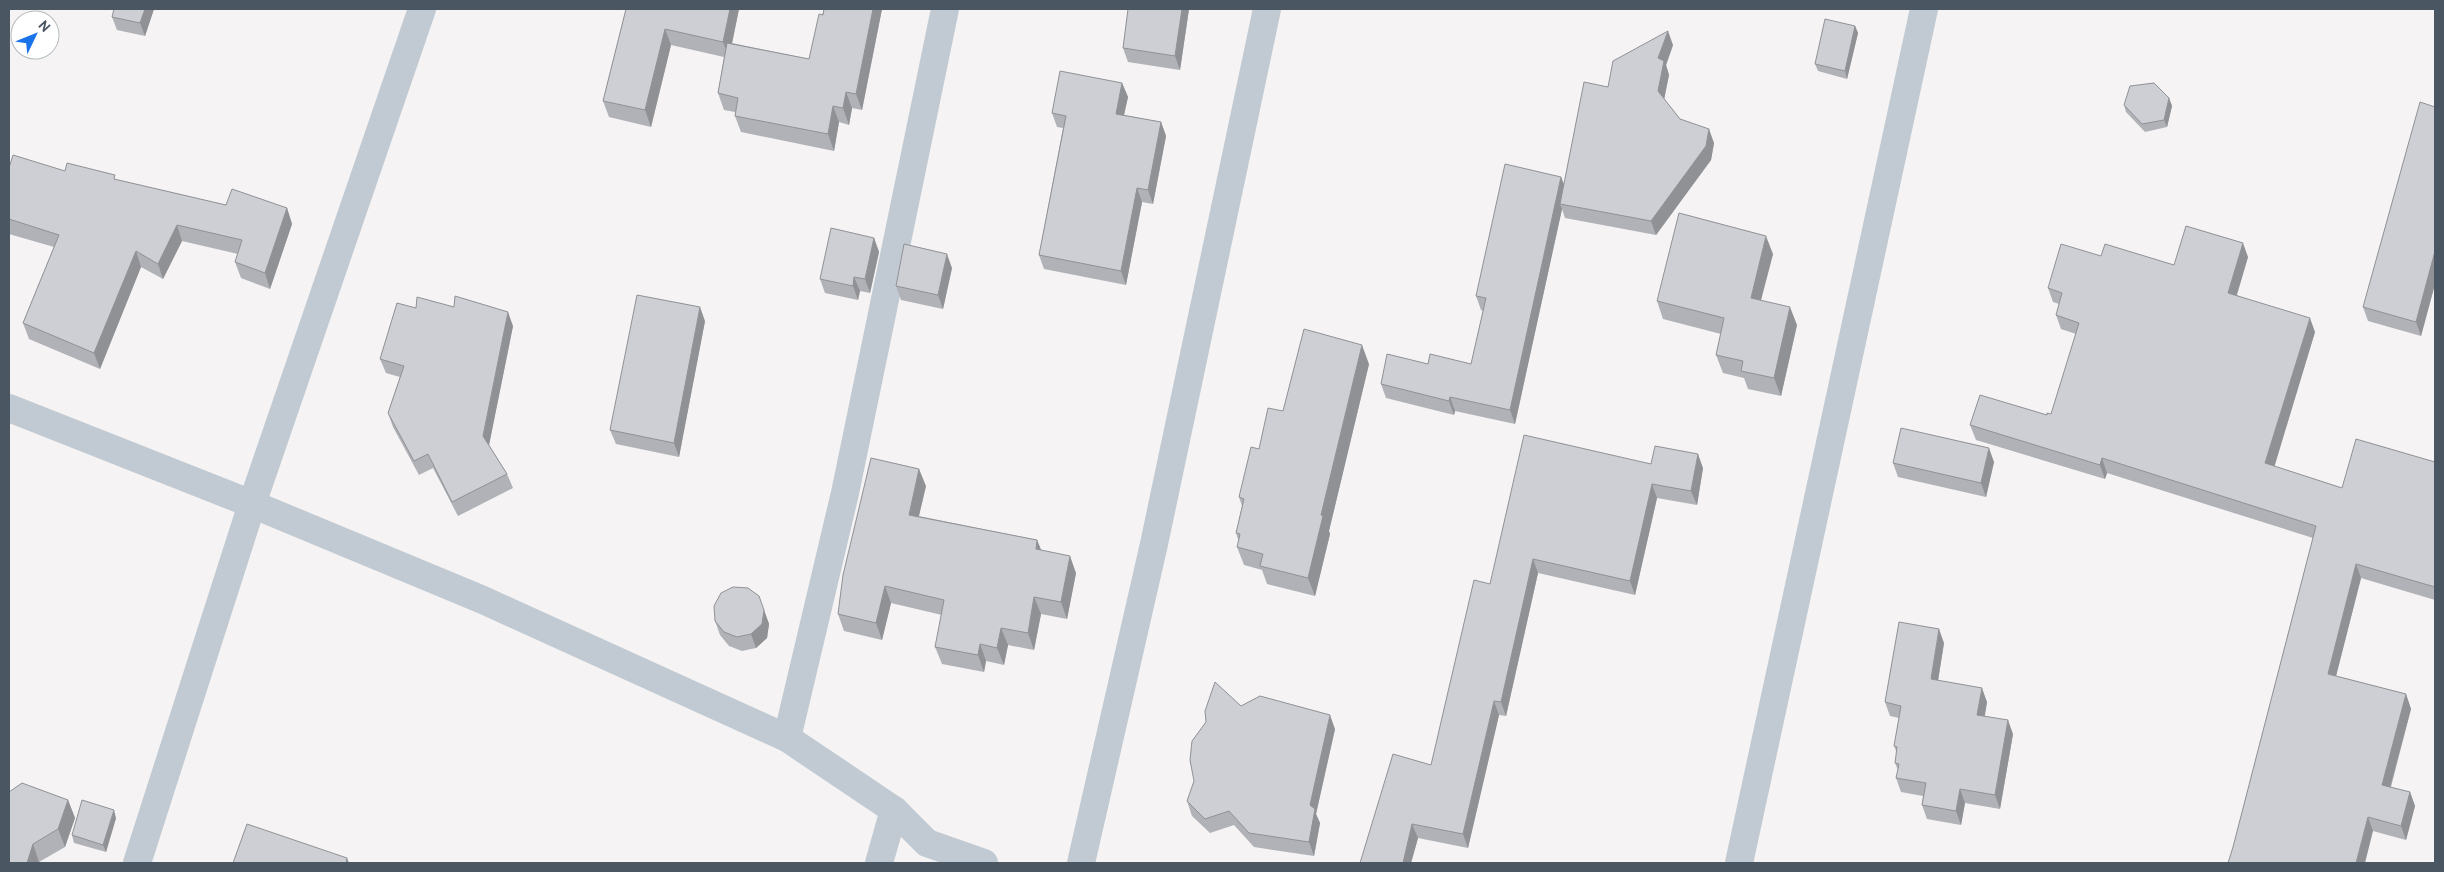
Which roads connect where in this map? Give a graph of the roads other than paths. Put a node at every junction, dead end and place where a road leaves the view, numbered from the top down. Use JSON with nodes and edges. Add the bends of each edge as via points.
{"nodes":[{"id":1,"x":422,"y":9,"type":"edge"},
{"id":2,"x":945,"y":9,"type":"edge"},
{"id":3,"x":1267,"y":9,"type":"edge"},
{"id":4,"x":1924,"y":9,"type":"edge"},
{"id":5,"x":9,"y":408,"type":"edge"},
{"id":6,"x":252,"y":504,"type":"junction"},
{"id":7,"x":788,"y":738,"type":"junction"},
{"id":8,"x":894,"y":810,"type":"junction"},
{"id":9,"x":137,"y":863,"type":"edge"},
{"id":10,"x":879,"y":863,"type":"edge"},
{"id":11,"x":984,"y":863,"type":"edge"},
{"id":12,"x":1081,"y":863,"type":"edge"},
{"id":13,"x":1739,"y":863,"type":"edge"}],
"edges":[{"from":1,"to":6,"type":"street"},
{"from":2,"to":7,"type":"street","via":[[845,493]]},
{"from":3,"to":12,"type":"street","via":[[1154,544]]},
{"from":4,"to":13,"type":"street"},
{"from":5,"to":6,"type":"street"},
{"from":6,"to":7,"type":"street","via":[[484,600]]},
{"from":6,"to":9,"type":"street"},
{"from":7,"to":8,"type":"street"},
{"from":8,"to":10,"type":"street"},
{"from":8,"to":11,"type":"street","via":[[927,843]]}]}
